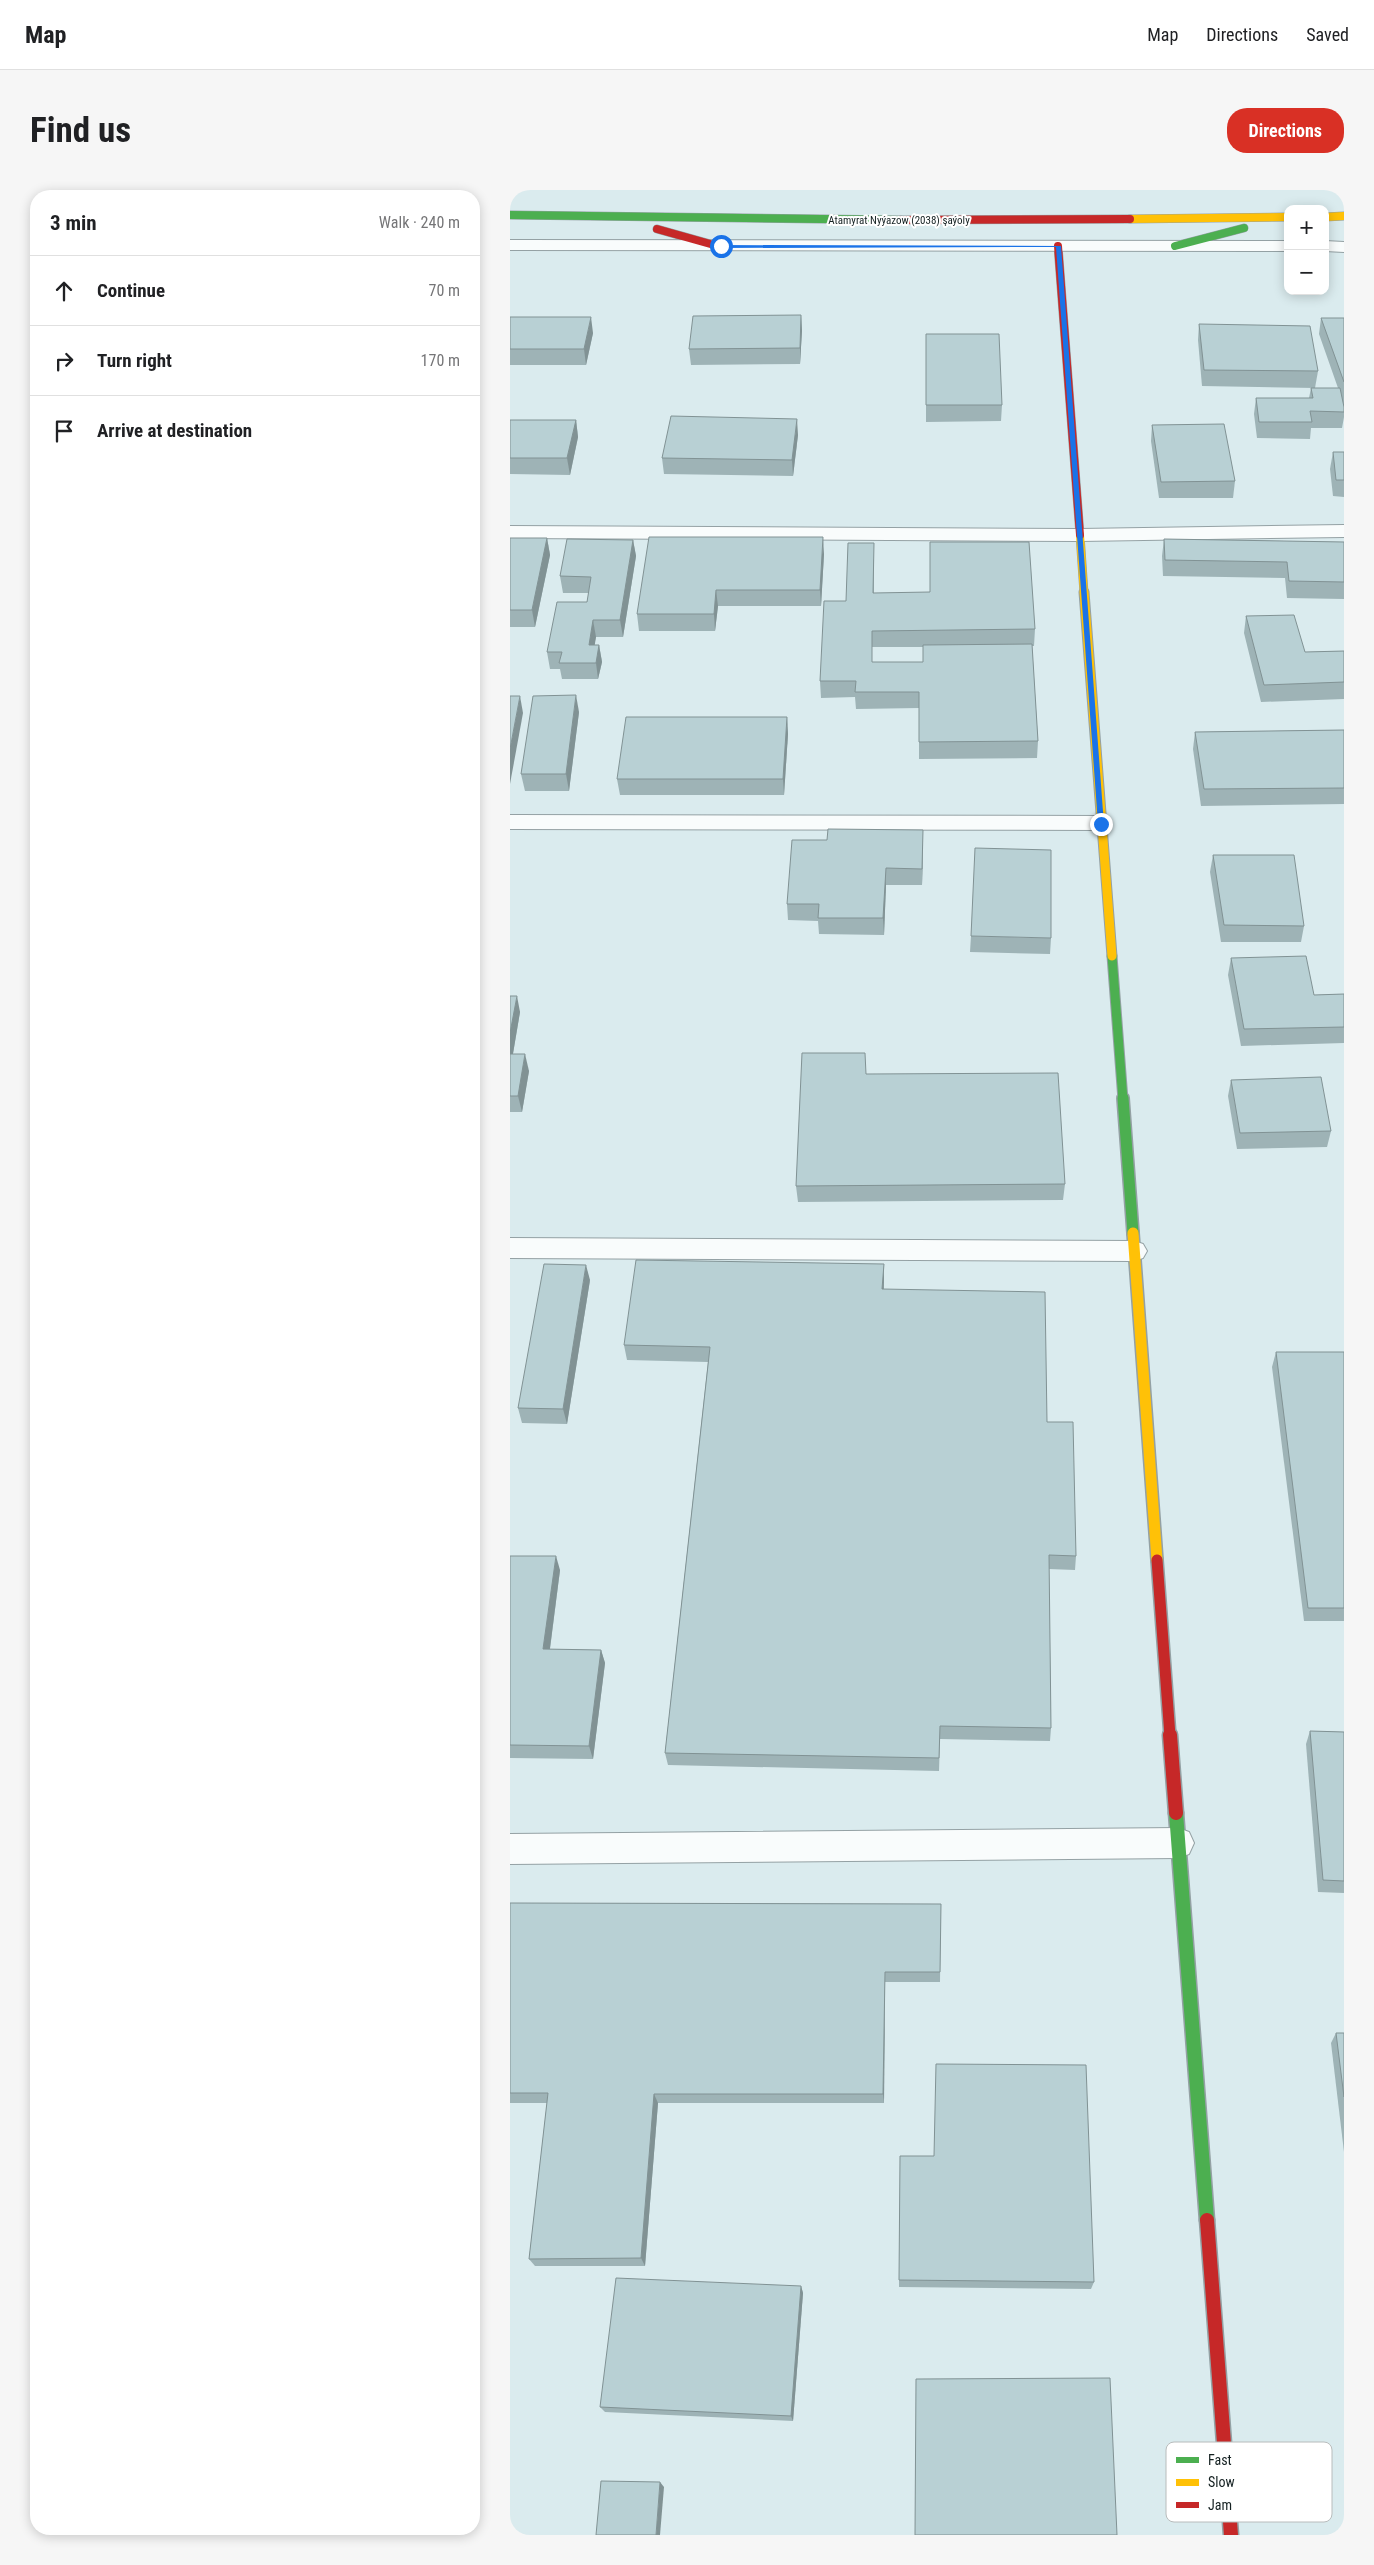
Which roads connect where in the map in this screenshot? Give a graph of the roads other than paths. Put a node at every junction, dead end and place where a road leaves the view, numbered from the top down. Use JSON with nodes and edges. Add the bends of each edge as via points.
{"nodes":[{"id":1,"x":510,"y":215,"type":"edge"},
{"id":2,"x":1344,"y":216,"type":"edge"},
{"id":3,"x":1284,"y":217,"type":"edge"},
{"id":4,"x":1329,"y":217,"type":"edge"},
{"id":5,"x":619,"y":218,"type":"junction"},
{"id":6,"x":1284,"y":218,"type":"edge"},
{"id":7,"x":510,"y":245,"type":"edge"},
{"id":8,"x":721,"y":246,"type":"junction"},
{"id":9,"x":1058,"y":246,"type":"junction"},
{"id":10,"x":1175,"y":246,"type":"junction"},
{"id":11,"x":1284,"y":246,"type":"edge"},
{"id":12,"x":1329,"y":246,"type":"edge"},
{"id":13,"x":1344,"y":246,"type":"edge"},
{"id":14,"x":1344,"y":531,"type":"edge"},
{"id":15,"x":510,"y":532,"type":"edge"},
{"id":16,"x":1080,"y":535,"type":"junction"},
{"id":17,"x":510,"y":822,"type":"edge"},
{"id":18,"x":1101,"y":824,"type":"junction"},
{"id":19,"x":510,"y":1248,"type":"edge"},
{"id":20,"x":1134,"y":1251,"type":"junction"},
{"id":21,"x":1178,"y":1844,"type":"junction"},
{"id":22,"x":510,"y":1849,"type":"edge"},
{"id":23,"x":1224,"y":2442,"type":"edge"},
{"id":24,"x":1230,"y":2522,"type":"edge"},
{"id":25,"x":1231,"y":2535,"type":"edge"}],
"edges":[{"from":1,"to":5,"type":"street","name":"Atamyrat Nyýazow (2038) şaýoly"},
{"from":2,"to":4,"type":"street"},
{"from":3,"to":5,"type":"street","name":"Atamyrat Nyýazow (2038) şaýoly","via":[[1053,220]]},
{"from":5,"to":8,"type":"street"},
{"from":6,"to":10,"type":"street"},
{"from":7,"to":8,"type":"street"},
{"from":8,"to":9,"type":"street"},
{"from":9,"to":10,"type":"street"},
{"from":9,"to":16,"type":"street"},
{"from":10,"to":11,"type":"street"},
{"from":12,"to":13,"type":"street"},
{"from":14,"to":16,"type":"street"},
{"from":15,"to":16,"type":"street"},
{"from":16,"to":18,"type":"street"},
{"from":17,"to":18,"type":"street"},
{"from":18,"to":20,"type":"street"},
{"from":19,"to":20,"type":"street"},
{"from":20,"to":21,"type":"street"},
{"from":21,"to":22,"type":"street"},
{"from":21,"to":23,"type":"street"},
{"from":24,"to":25,"type":"street"}]}
